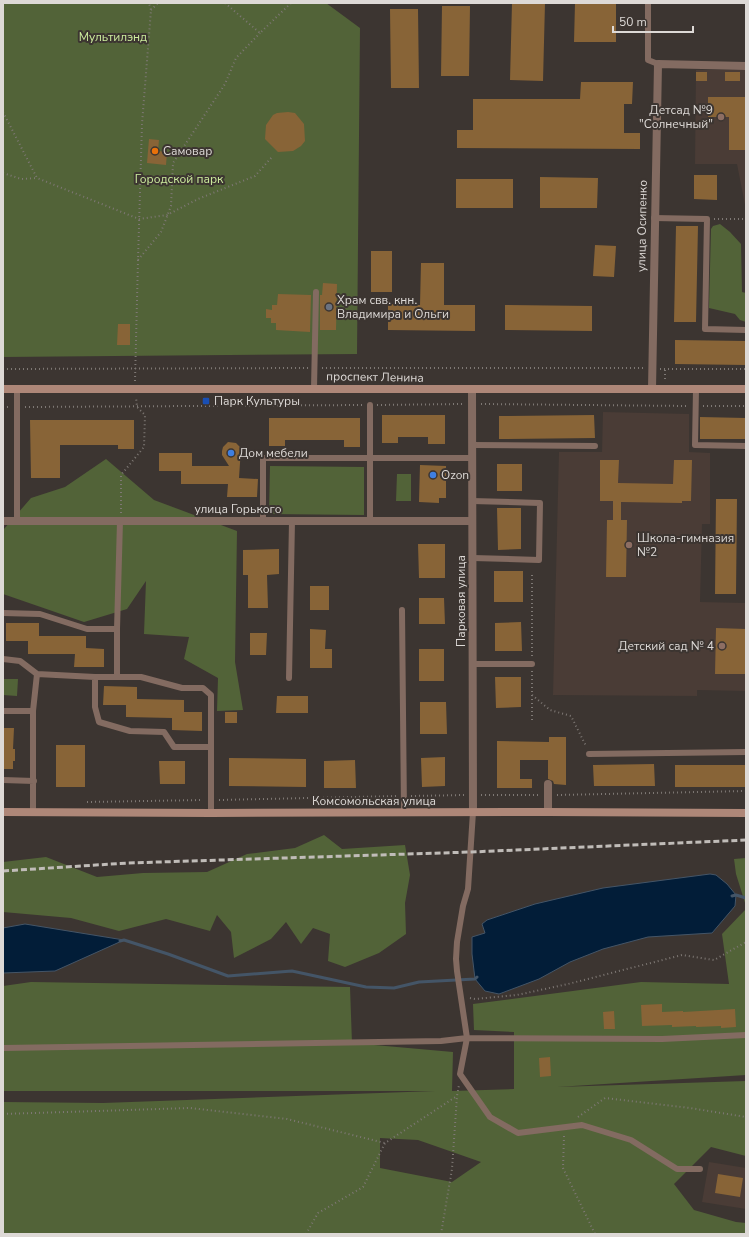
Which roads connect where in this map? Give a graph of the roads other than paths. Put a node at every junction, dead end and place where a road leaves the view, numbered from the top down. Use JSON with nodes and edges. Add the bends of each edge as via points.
{"nodes":[{"id":1,"x":648,"y":3,"type":"edge"},
{"id":2,"x":658,"y":64,"type":"junction"},
{"id":3,"x":746,"y":66,"type":"edge"},
{"id":4,"x":654,"y":218,"type":"junction"},
{"id":5,"x":316,"y":292,"type":"dead end"},
{"id":6,"x":746,"y":330,"type":"edge"},
{"id":7,"x":314,"y":388,"type":"junction"},
{"id":8,"x":3,"y":389,"type":"edge"},
{"id":9,"x":17,"y":389,"type":"junction"},
{"id":10,"x":472,"y":389,"type":"junction"},
{"id":11,"x":652,"y":389,"type":"junction"},
{"id":12,"x":696,"y":389,"type":"junction"},
{"id":13,"x":746,"y":389,"type":"edge"},
{"id":14,"x":370,"y":405,"type":"dead end"},
{"id":15,"x":472,"y":445,"type":"junction"},
{"id":16,"x":595,"y":446,"type":"dead end"},
{"id":17,"x":746,"y":446,"type":"edge"},
{"id":18,"x":370,"y":458,"type":"junction"},
{"id":19,"x":472,"y":458,"type":"junction"},
{"id":20,"x":472,"y":501,"type":"junction"},
{"id":21,"x":3,"y":521,"type":"edge"},
{"id":22,"x":16,"y":521,"type":"junction"},
{"id":23,"x":120,"y":521,"type":"junction"},
{"id":24,"x":263,"y":521,"type":"junction"},
{"id":25,"x":292,"y":521,"type":"junction"},
{"id":26,"x":370,"y":521,"type":"junction"},
{"id":27,"x":472,"y":521,"type":"junction"},
{"id":28,"x":473,"y":558,"type":"junction"},
{"id":29,"x":402,"y":610,"type":"dead end"},
{"id":30,"x":3,"y":613,"type":"edge"},
{"id":31,"x":117,"y":629,"type":"junction"},
{"id":32,"x":3,"y":659,"type":"edge"},
{"id":33,"x":473,"y":664,"type":"junction"},
{"id":34,"x":532,"y":664,"type":"road end"},
{"id":35,"x":37,"y":674,"type":"junction"},
{"id":36,"x":95,"y":677,"type":"junction"},
{"id":37,"x":117,"y":677,"type":"junction"},
{"id":38,"x":289,"y":678,"type":"dead end"},
{"id":39,"x":3,"y":711,"type":"edge"},
{"id":40,"x":34,"y":711,"type":"junction"},
{"id":41,"x":211,"y":747,"type":"junction"},
{"id":42,"x":746,"y":752,"type":"edge"},
{"id":43,"x":589,"y":754,"type":"road end"},
{"id":44,"x":3,"y":780,"type":"edge"},
{"id":45,"x":34,"y":780,"type":"junction"},
{"id":46,"x":548,"y":784,"type":"dead end"},
{"id":47,"x":3,"y":812,"type":"edge"},
{"id":48,"x":33,"y":812,"type":"junction"},
{"id":49,"x":404,"y":812,"type":"junction"},
{"id":50,"x":473,"y":812,"type":"junction"},
{"id":51,"x":548,"y":812,"type":"junction"},
{"id":52,"x":211,"y":813,"type":"junction"},
{"id":53,"x":746,"y":813,"type":"edge"},
{"id":54,"x":746,"y":1035,"type":"edge"},
{"id":55,"x":467,"y":1038,"type":"junction"},
{"id":56,"x":3,"y":1048,"type":"edge"},
{"id":57,"x":700,"y":1169,"type":"dead end"}],
"edges":[{"from":1,"to":2,"type":"lane","via":[[648,60]]},
{"from":2,"to":3,"type":"street"},
{"from":2,"to":4,"type":"street","name":"улица Осипенко"},
{"from":4,"to":6,"type":"lane","via":[[707,219],[705,329]]},
{"from":4,"to":11,"type":"street","name":"улица Осипенко"},
{"from":5,"to":7,"type":"lane"},
{"from":7,"to":9,"type":"main road","name":"проспект Ленина"},
{"from":7,"to":10,"type":"main road","name":"проспект Ленина"},
{"from":8,"to":9,"type":"main road","name":"проспект Ленина"},
{"from":9,"to":22,"type":"lane"},
{"from":10,"to":11,"type":"main road","name":"проспект Ленина"},
{"from":10,"to":15,"type":"street","name":"Парковая улица"},
{"from":11,"to":12,"type":"main road","name":"проспект Ленина"},
{"from":12,"to":13,"type":"main road","name":"проспект Ленина"},
{"from":12,"to":17,"type":"lane","via":[[695,445]]},
{"from":14,"to":18,"type":"lane"},
{"from":15,"to":16,"type":"lane"},
{"from":15,"to":19,"type":"street","name":"Парковая улица"},
{"from":18,"to":19,"type":"lane"},
{"from":18,"to":24,"type":"lane","via":[[263,458]]},
{"from":18,"to":26,"type":"lane"},
{"from":19,"to":20,"type":"street","name":"Парковая улица"},
{"from":20,"to":27,"type":"street","name":"Парковая улица"},
{"from":20,"to":28,"type":"lane","via":[[540,503],[539,560]]},
{"from":21,"to":22,"type":"street","name":"улица Горького"},
{"from":22,"to":23,"type":"street","name":"улица Горького"},
{"from":23,"to":24,"type":"street","name":"улица Горького"},
{"from":23,"to":31,"type":"lane"},
{"from":24,"to":25,"type":"street","name":"улица Горького"},
{"from":25,"to":26,"type":"street","name":"улица Горького"},
{"from":25,"to":38,"type":"lane"},
{"from":26,"to":27,"type":"street","name":"улица Горького"},
{"from":27,"to":28,"type":"street","name":"Парковая улица"},
{"from":28,"to":33,"type":"street","name":"Парковая улица"},
{"from":29,"to":49,"type":"lane"},
{"from":30,"to":31,"type":"lane","via":[[40,614],[87,629]]},
{"from":31,"to":37,"type":"lane"},
{"from":32,"to":35,"type":"lane","via":[[20,661]]},
{"from":33,"to":34,"type":"lane"},
{"from":33,"to":50,"type":"street","name":"Парковая улица"},
{"from":35,"to":36,"type":"lane"},
{"from":35,"to":40,"type":"lane"},
{"from":36,"to":37,"type":"lane"},
{"from":36,"to":41,"type":"lane","via":[[95,707],[99,722],[130,731],[164,732],[174,747]]},
{"from":37,"to":41,"type":"lane","via":[[141,677],[182,688],[203,688],[212,696]]},
{"from":39,"to":40,"type":"lane"},
{"from":40,"to":45,"type":"lane"},
{"from":41,"to":52,"type":"lane"},
{"from":42,"to":43,"type":"lane"},
{"from":44,"to":45,"type":"lane"},
{"from":45,"to":48,"type":"lane"},
{"from":46,"to":51,"type":"street"},
{"from":47,"to":48,"type":"main road","name":"Комсомольская улица"},
{"from":48,"to":52,"type":"main road","name":"Комсомольская улица"},
{"from":49,"to":50,"type":"main road","name":"Комсомольская улица"},
{"from":49,"to":52,"type":"main road","name":"Комсомольская улица"},
{"from":50,"to":51,"type":"main road","name":"Комсомольская улица"},
{"from":50,"to":55,"type":"lane","via":[[468,889],[457,942],[458,982]]},
{"from":51,"to":53,"type":"main road","name":"Комсомольская улица"},
{"from":54,"to":55,"type":"lane","via":[[662,1039]]},
{"from":55,"to":56,"type":"lane","via":[[441,1041]]},
{"from":55,"to":57,"type":"lane","via":[[460,1074],[490,1117],[518,1132],[582,1125],[630,1140],[677,1169]]}]}
